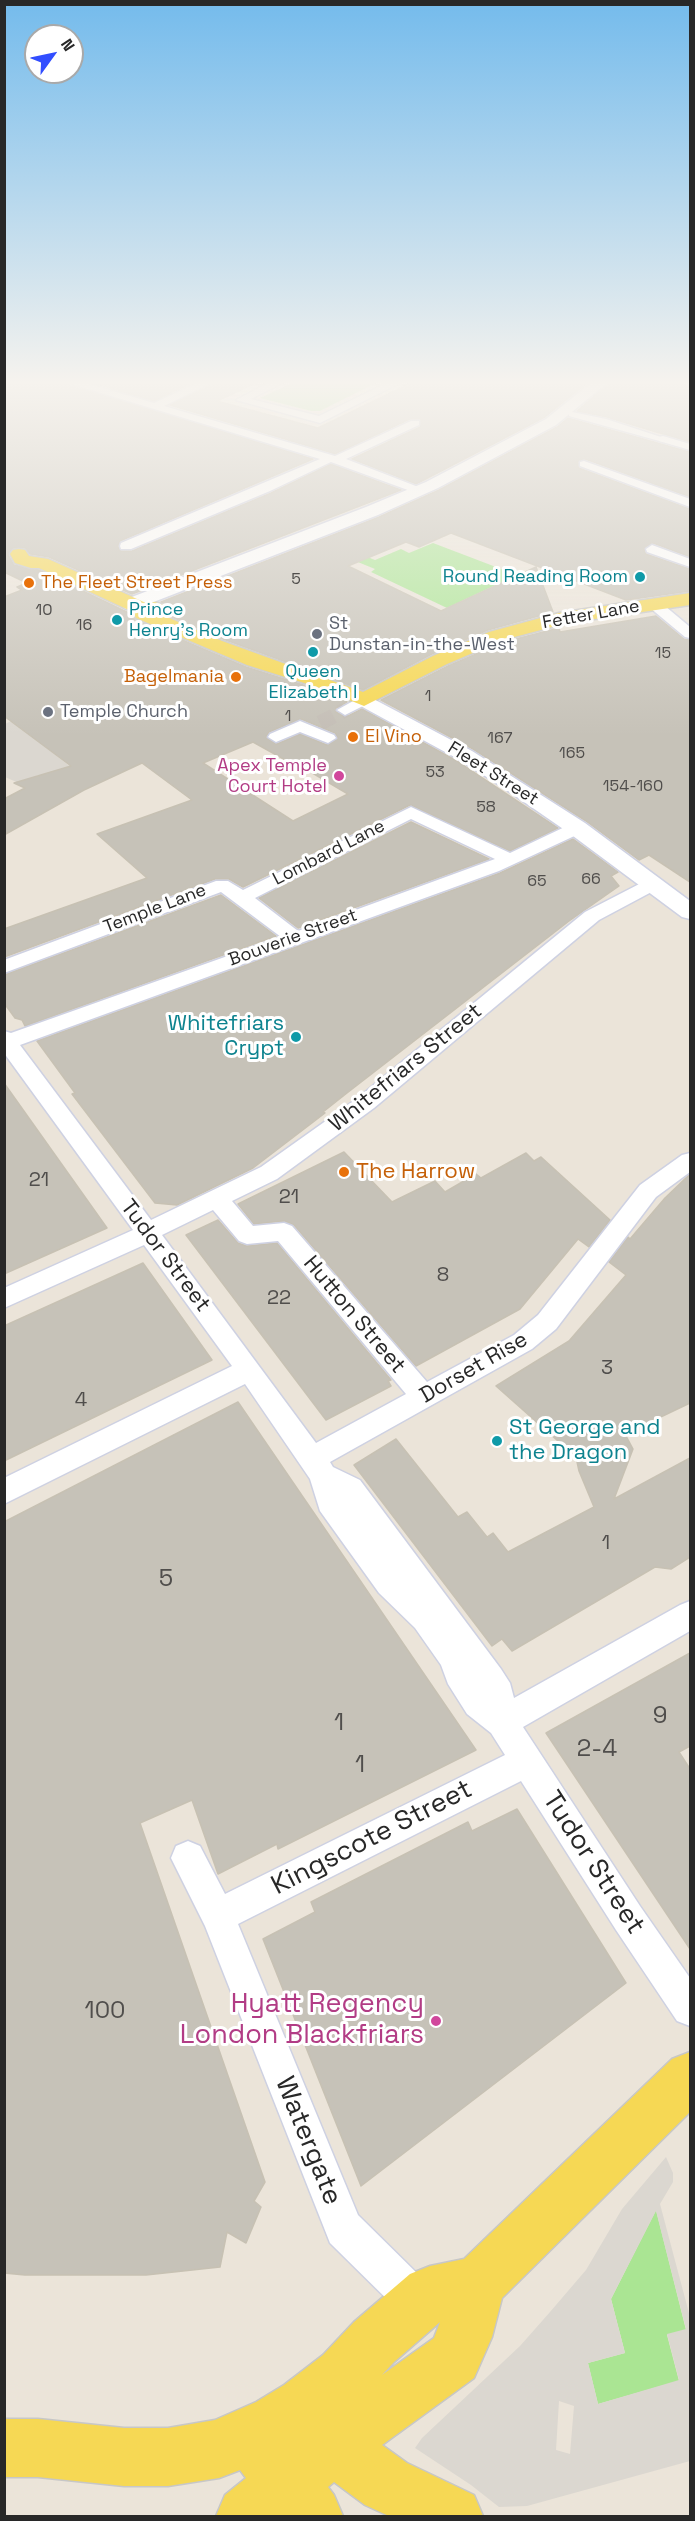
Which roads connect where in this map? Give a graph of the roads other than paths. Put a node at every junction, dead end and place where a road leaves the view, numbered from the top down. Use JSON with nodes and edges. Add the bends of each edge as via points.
{"nodes":[{"id":1,"x":235,"y":501,"type":"edge"},
{"id":2,"x":396,"y":501,"type":"edge"},
{"id":3,"x":126,"y":546,"type":"dead end"},
{"id":4,"x":652,"y":549,"type":"dead end"},
{"id":5,"x":12,"y":552,"type":"edge"},
{"id":6,"x":690,"y":563,"type":"edge"},
{"id":7,"x":690,"y":599,"type":"edge"},
{"id":8,"x":654,"y":604,"type":"junction"},
{"id":9,"x":137,"y":606,"type":"junction"},
{"id":10,"x":690,"y":634,"type":"edge"},
{"id":11,"x":364,"y":700,"type":"junction"},
{"id":12,"x":345,"y":710,"type":"tunnel mouth"},
{"id":13,"x":276,"y":737,"type":"dead end"},
{"id":14,"x":328,"y":738,"type":"dead end"},
{"id":15,"x":577,"y":828,"type":"junction"},
{"id":16,"x":509,"y":859,"type":"junction"},
{"id":17,"x":653,"y":884,"type":"junction"},
{"id":18,"x":242,"y":897,"type":"junction"},
{"id":19,"x":690,"y":912,"type":"edge"},
{"id":20,"x":294,"y":937,"type":"junction"},
{"id":21,"x":4,"y":967,"type":"edge"},
{"id":22,"x":5,"y":1041,"type":"edge"},
{"id":23,"x":686,"y":1164,"type":"edge"},
{"id":24,"x":216,"y":1198,"type":"junction"},
{"id":25,"x":147,"y":1232,"type":"junction"},
{"id":26,"x":4,"y":1299,"type":"edge"},
{"id":27,"x":249,"y":1370,"type":"junction"},
{"id":28,"x":424,"y":1397,"type":"junction"},
{"id":29,"x":317,"y":1467,"type":"junction"},
{"id":30,"x":4,"y":1492,"type":"edge"},
{"id":31,"x":690,"y":1615,"type":"edge"},
{"id":32,"x":500,"y":1720,"type":"junction"},
{"id":33,"x":527,"y":1761,"type":"junction"},
{"id":34,"x":188,"y":1858,"type":"dead end"},
{"id":35,"x":218,"y":1916,"type":"junction"},
{"id":36,"x":690,"y":2008,"type":"edge"},
{"id":37,"x":690,"y":2077,"type":"edge"},
{"id":38,"x":478,"y":2283,"type":"junction"},
{"id":39,"x":418,"y":2302,"type":"junction"},
{"id":40,"x":319,"y":2425,"type":"junction"},
{"id":41,"x":225,"y":2444,"type":"junction"},
{"id":42,"x":4,"y":2448,"type":"edge"},
{"id":43,"x":281,"y":2506,"type":"edge"},
{"id":44,"x":453,"y":2517,"type":"edge"}],
"edges":[{"from":1,"to":3,"type":"street"},
{"from":2,"to":9,"type":"main road"},
{"from":4,"to":6,"type":"street"},
{"from":5,"to":9,"type":"main road","name":"Fleet Street"},
{"from":7,"to":8,"type":"main road","name":"Fetter Lane"},
{"from":8,"to":10,"type":"street"},
{"from":8,"to":11,"type":"main road","name":"Fetter Lane","via":[[566,617],[496,636]]},
{"from":9,"to":11,"type":"main road","name":"Fleet Street","via":[[154,608],[270,658],[278,667]]},
{"from":11,"to":12,"type":"street"},
{"from":11,"to":15,"type":"street","name":"Fleet Street","via":[[472,759]]},
{"from":13,"to":14,"type":"street","via":[[300,726],[315,726]]},
{"from":15,"to":16,"type":"street","name":"Bouverie Street"},
{"from":15,"to":17,"type":"street","name":"Fleet Street"},
{"from":16,"to":18,"type":"street","name":"Lombard Lane","via":[[411,812]]},
{"from":16,"to":20,"type":"street","name":"Bouverie Street"},
{"from":17,"to":19,"type":"street","name":"Fleet Street"},
{"from":17,"to":24,"type":"street","name":"Whitefriars Street","via":[[592,916],[339,1124],[269,1173]]},
{"from":18,"to":20,"type":"street","name":"Temple Lane"},
{"from":18,"to":21,"type":"street","name":"Temple Lane","via":[[227,886],[217,885]]},
{"from":20,"to":22,"type":"street","name":"Bouverie Street"},
{"from":22,"to":25,"type":"street","name":"Tudor Street"},
{"from":23,"to":28,"type":"street","name":"Dorset Rise","via":[[651,1186],[547,1322],[523,1342]]},
{"from":24,"to":25,"type":"street","name":"Whitefriars Street"},
{"from":24,"to":28,"type":"street","name":"Hutton Street","via":[[247,1235],[284,1232]]},
{"from":25,"to":26,"type":"street","name":"Whitefriars Street"},
{"from":25,"to":27,"type":"street","name":"Tudor Street"},
{"from":27,"to":29,"type":"street","name":"Tudor Street"},
{"from":27,"to":30,"type":"street"},
{"from":28,"to":29,"type":"street","name":"Dorset Rise"},
{"from":29,"to":32,"type":"street","name":"Tudor Street","via":[[330,1502],[389,1582],[425,1618],[453,1657],[478,1703]]},
{"from":31,"to":32,"type":"street"},
{"from":32,"to":33,"type":"street","name":"Tudor Street"},
{"from":33,"to":35,"type":"street","name":"Kingscote Street"},
{"from":33,"to":36,"type":"street","name":"Tudor Street"},
{"from":34,"to":35,"type":"street","name":"Watergate"},
{"from":35,"to":39,"type":"street","name":"Watergate","via":[[344,2229]]},
{"from":37,"to":38,"type":"main road"},
{"from":38,"to":39,"type":"main road","via":[[430,2294]]},
{"from":38,"to":40,"type":"main road","via":[[464,2337],[454,2358]]},
{"from":39,"to":40,"type":"main road","via":[[343,2375]]},
{"from":40,"to":41,"type":"main road"},
{"from":40,"to":43,"type":"main road"},
{"from":40,"to":44,"type":"main road","via":[[386,2484]]},
{"from":41,"to":42,"type":"main road","via":[[168,2457]]},
{"from":41,"to":43,"type":"main road"}]}
